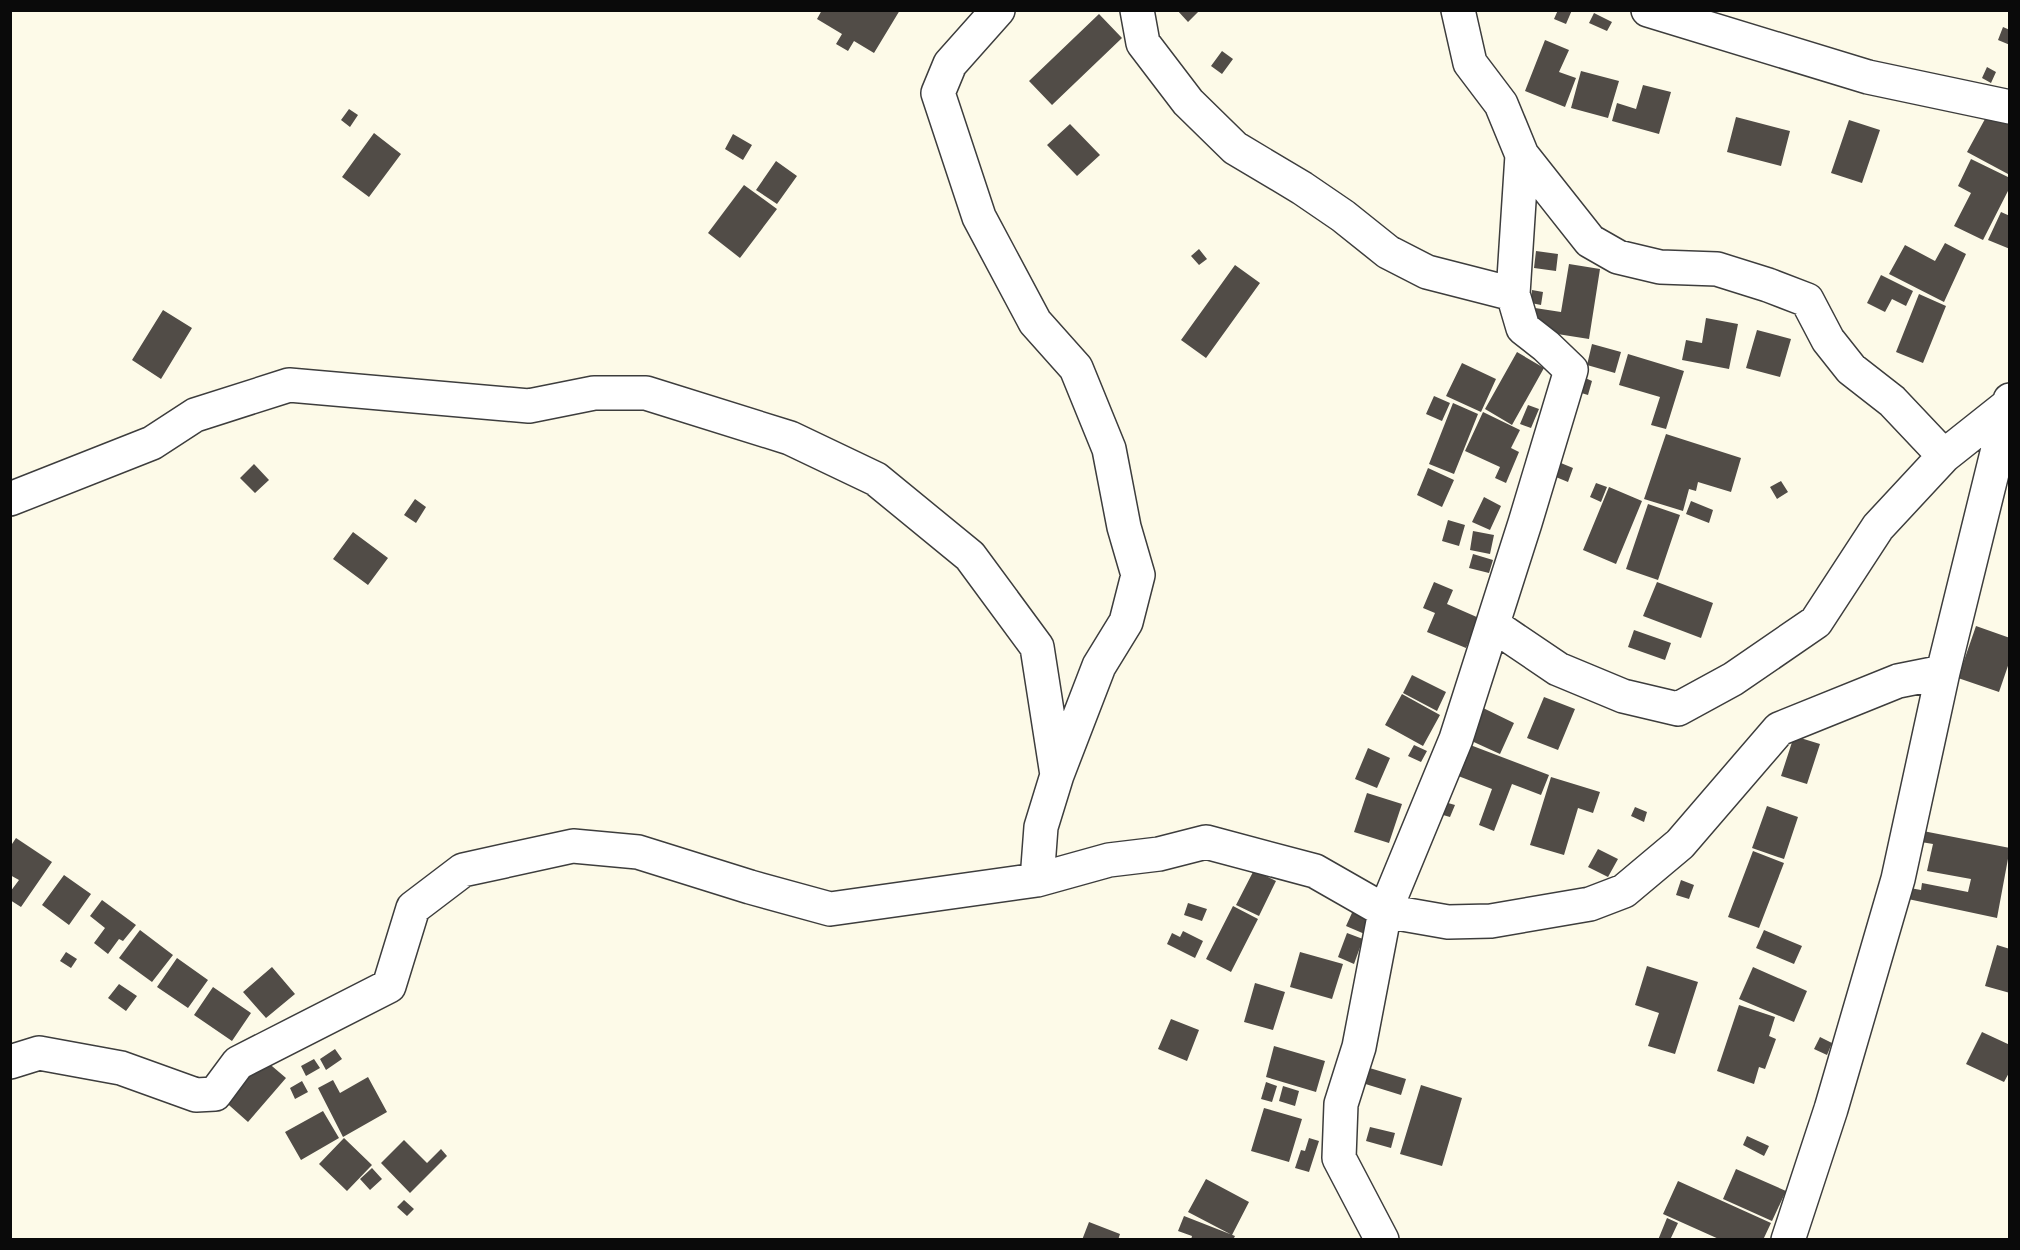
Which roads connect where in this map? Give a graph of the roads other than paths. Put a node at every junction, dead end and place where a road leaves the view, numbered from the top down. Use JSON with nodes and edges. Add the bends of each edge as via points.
{"nodes":[{"id":1,"x":998,"y":10,"type":"edge"},
{"id":2,"x":1137,"y":10,"type":"edge"},
{"id":3,"x":1458,"y":10,"type":"edge"},
{"id":4,"x":1648,"y":10,"type":"edge"},
{"id":5,"x":2010,"y":107,"type":"edge"},
{"id":6,"x":1522,"y":155,"type":"junction"},
{"id":7,"x":1514,"y":294,"type":"junction"},
{"id":8,"x":2008,"y":403,"type":"edge"},
{"id":9,"x":1944,"y":456,"type":"junction"},
{"id":10,"x":10,"y":499,"type":"edge"},
{"id":11,"x":1493,"y":625,"type":"junction"},
{"id":12,"x":1943,"y":672,"type":"junction"},
{"id":13,"x":1057,"y":775,"type":"junction"},
{"id":14,"x":1036,"y":880,"type":"junction"},
{"id":15,"x":1386,"y":911,"type":"junction"},
{"id":16,"x":10,"y":1062,"type":"edge"},
{"id":17,"x":1382,"y":1239,"type":"edge"},
{"id":18,"x":1788,"y":1239,"type":"edge"}],
"edges":[{"from":1,"to":13,"type":"street","via":[[950,64],[939,93],[979,217],[1035,322],[1076,368],[1109,449],[1138,575],[1126,622],[1099,666]]},
{"from":2,"to":7,"type":"street","via":[[1143,43],[1188,102],[1235,148],[1302,188],[1398,257],[1427,272]]},
{"from":3,"to":6,"type":"street","via":[[1470,63],[1501,104]]},
{"from":4,"to":5,"type":"street","via":[[1868,76]]},
{"from":6,"to":7,"type":"street"},
{"from":6,"to":9,"type":"street","via":[[1590,241],[1618,257],[1660,267],[1717,270],[1808,300],[1828,340],[1851,369],[1892,401]]},
{"from":7,"to":11,"type":"street","via":[[1523,328],[1571,370]]},
{"from":8,"to":9,"type":"street"},
{"from":8,"to":12,"type":"street"},
{"from":9,"to":11,"type":"street","via":[[1878,526],[1816,622],[1733,679],[1678,709],[1623,696],[1558,669]]},
{"from":10,"to":13,"type":"street","via":[[152,443],[195,416],[289,385],[529,406],[594,393],[646,393],[790,438],[876,479],[970,556],[1037,647]]},
{"from":11,"to":15,"type":"street","via":[[1456,739]]},
{"from":12,"to":15,"type":"street","via":[[1898,681],[1779,729],[1680,844],[1624,891],[1590,904],[1491,921],[1448,922]]},
{"from":12,"to":18,"type":"street","via":[[1898,879],[1831,1109]]},
{"from":13,"to":14,"type":"street","via":[[1041,827]]},
{"from":14,"to":15,"type":"street","via":[[1109,860],[1159,854],[1206,842],[1315,871]]},
{"from":14,"to":16,"type":"street","via":[[830,909],[638,852],[573,846],[463,870],[413,908],[389,986],[238,1063],[215,1094],[196,1095],[121,1068],[39,1053]]},
{"from":15,"to":17,"type":"street","via":[[1359,1047],[1341,1104],[1339,1158]]}]}
